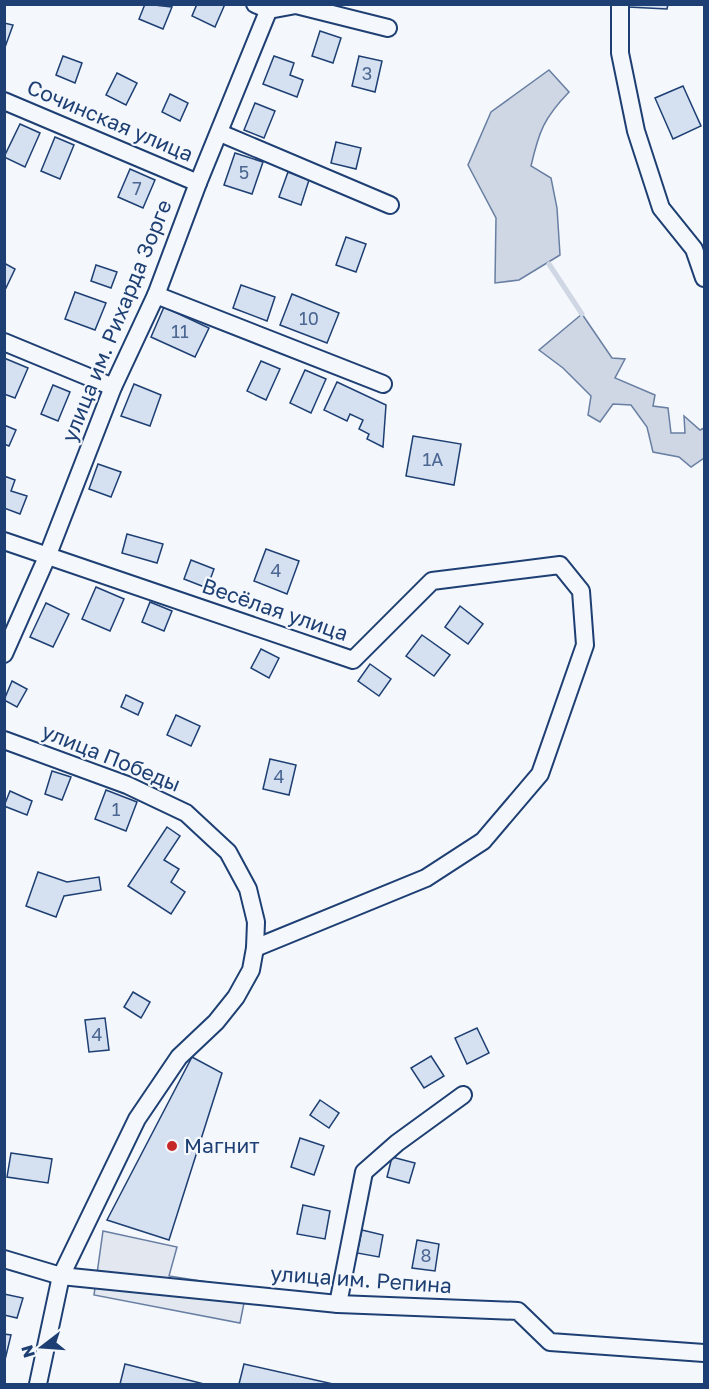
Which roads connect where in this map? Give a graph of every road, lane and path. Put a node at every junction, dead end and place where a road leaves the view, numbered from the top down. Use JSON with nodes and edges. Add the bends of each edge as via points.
{"nodes":[{"id":1,"x":620,"y":4,"type":"edge"},
{"id":2,"x":265,"y":6,"type":"edge"},
{"id":3,"x":388,"y":28,"type":"dead end"},
{"id":4,"x":4,"y":101,"type":"edge"},
{"id":5,"x":220,"y":133,"type":"junction"},
{"id":6,"x":198,"y":183,"type":"junction"},
{"id":7,"x":390,"y":205,"type":"dead end"},
{"id":8,"x":699,"y":248,"type":"edge"},
{"id":9,"x":705,"y":278,"type":"edge"},
{"id":10,"x":156,"y":295,"type":"junction"},
{"id":11,"x":4,"y":342,"type":"edge"},
{"id":12,"x":383,"y":384,"type":"dead end"},
{"id":13,"x":113,"y":387,"type":"junction"},
{"id":14,"x":4,"y":541,"type":"edge"},
{"id":15,"x":47,"y":557,"type":"junction"},
{"id":16,"x":4,"y":654,"type":"edge"},
{"id":17,"x":4,"y":740,"type":"edge"},
{"id":18,"x":255,"y":948,"type":"junction"},
{"id":19,"x":463,"y":1095,"type":"dead end"},
{"id":20,"x":4,"y":1259,"type":"edge"},
{"id":21,"x":61,"y":1276,"type":"junction"},
{"id":22,"x":338,"y":1304,"type":"junction"},
{"id":23,"x":705,"y":1353,"type":"edge"},
{"id":24,"x":38,"y":1384,"type":"edge"}],
"edges":[{"from":1,"to":8,"type":"street","via":[[620,53],[636,131],[661,208]]},
{"from":2,"to":3,"type":"street","via":[[296,5]]},
{"from":2,"to":5,"type":"street","name":"улица им. Рихарда Зорге"},
{"from":4,"to":6,"type":"street","name":"Сочинская улица"},
{"from":5,"to":6,"type":"street","name":"улица им. Рихарда Зорге"},
{"from":5,"to":7,"type":"street"},
{"from":6,"to":10,"type":"street","name":"улица им. Рихарда Зорге"},
{"from":8,"to":9,"type":"street"},
{"from":10,"to":12,"type":"street"},
{"from":10,"to":13,"type":"street","name":"улица им. Рихарда Зорге"},
{"from":11,"to":13,"type":"street"},
{"from":13,"to":15,"type":"street","name":"улица им. Рихарда Зорге"},
{"from":14,"to":15,"type":"street","name":"Весёлая улица"},
{"from":15,"to":16,"type":"street","name":"улица им. Рихарда Зорге"},
{"from":15,"to":18,"type":"street","name":"Весёлая улица","via":[[353,660],[432,581],[560,565],[581,591],[585,645],[540,774],[483,841],[426,878]]},
{"from":17,"to":18,"type":"street","name":"улица Победы","via":[[127,785],[186,813],[228,852],[248,889],[256,921]]},
{"from":18,"to":21,"type":"street","name":"улица Победы","via":[[251,970],[236,996],[216,1022],[179,1057],[137,1119]]},
{"from":19,"to":22,"type":"street","via":[[364,1172]]},
{"from":20,"to":21,"type":"street","name":"улица им. Репина"},
{"from":21,"to":22,"type":"street","name":"улица им. Репина"},
{"from":21,"to":24,"type":"street","name":"улица Победы"},
{"from":22,"to":23,"type":"street","name":"улица им. Репина","via":[[518,1311],[550,1342]]}]}
